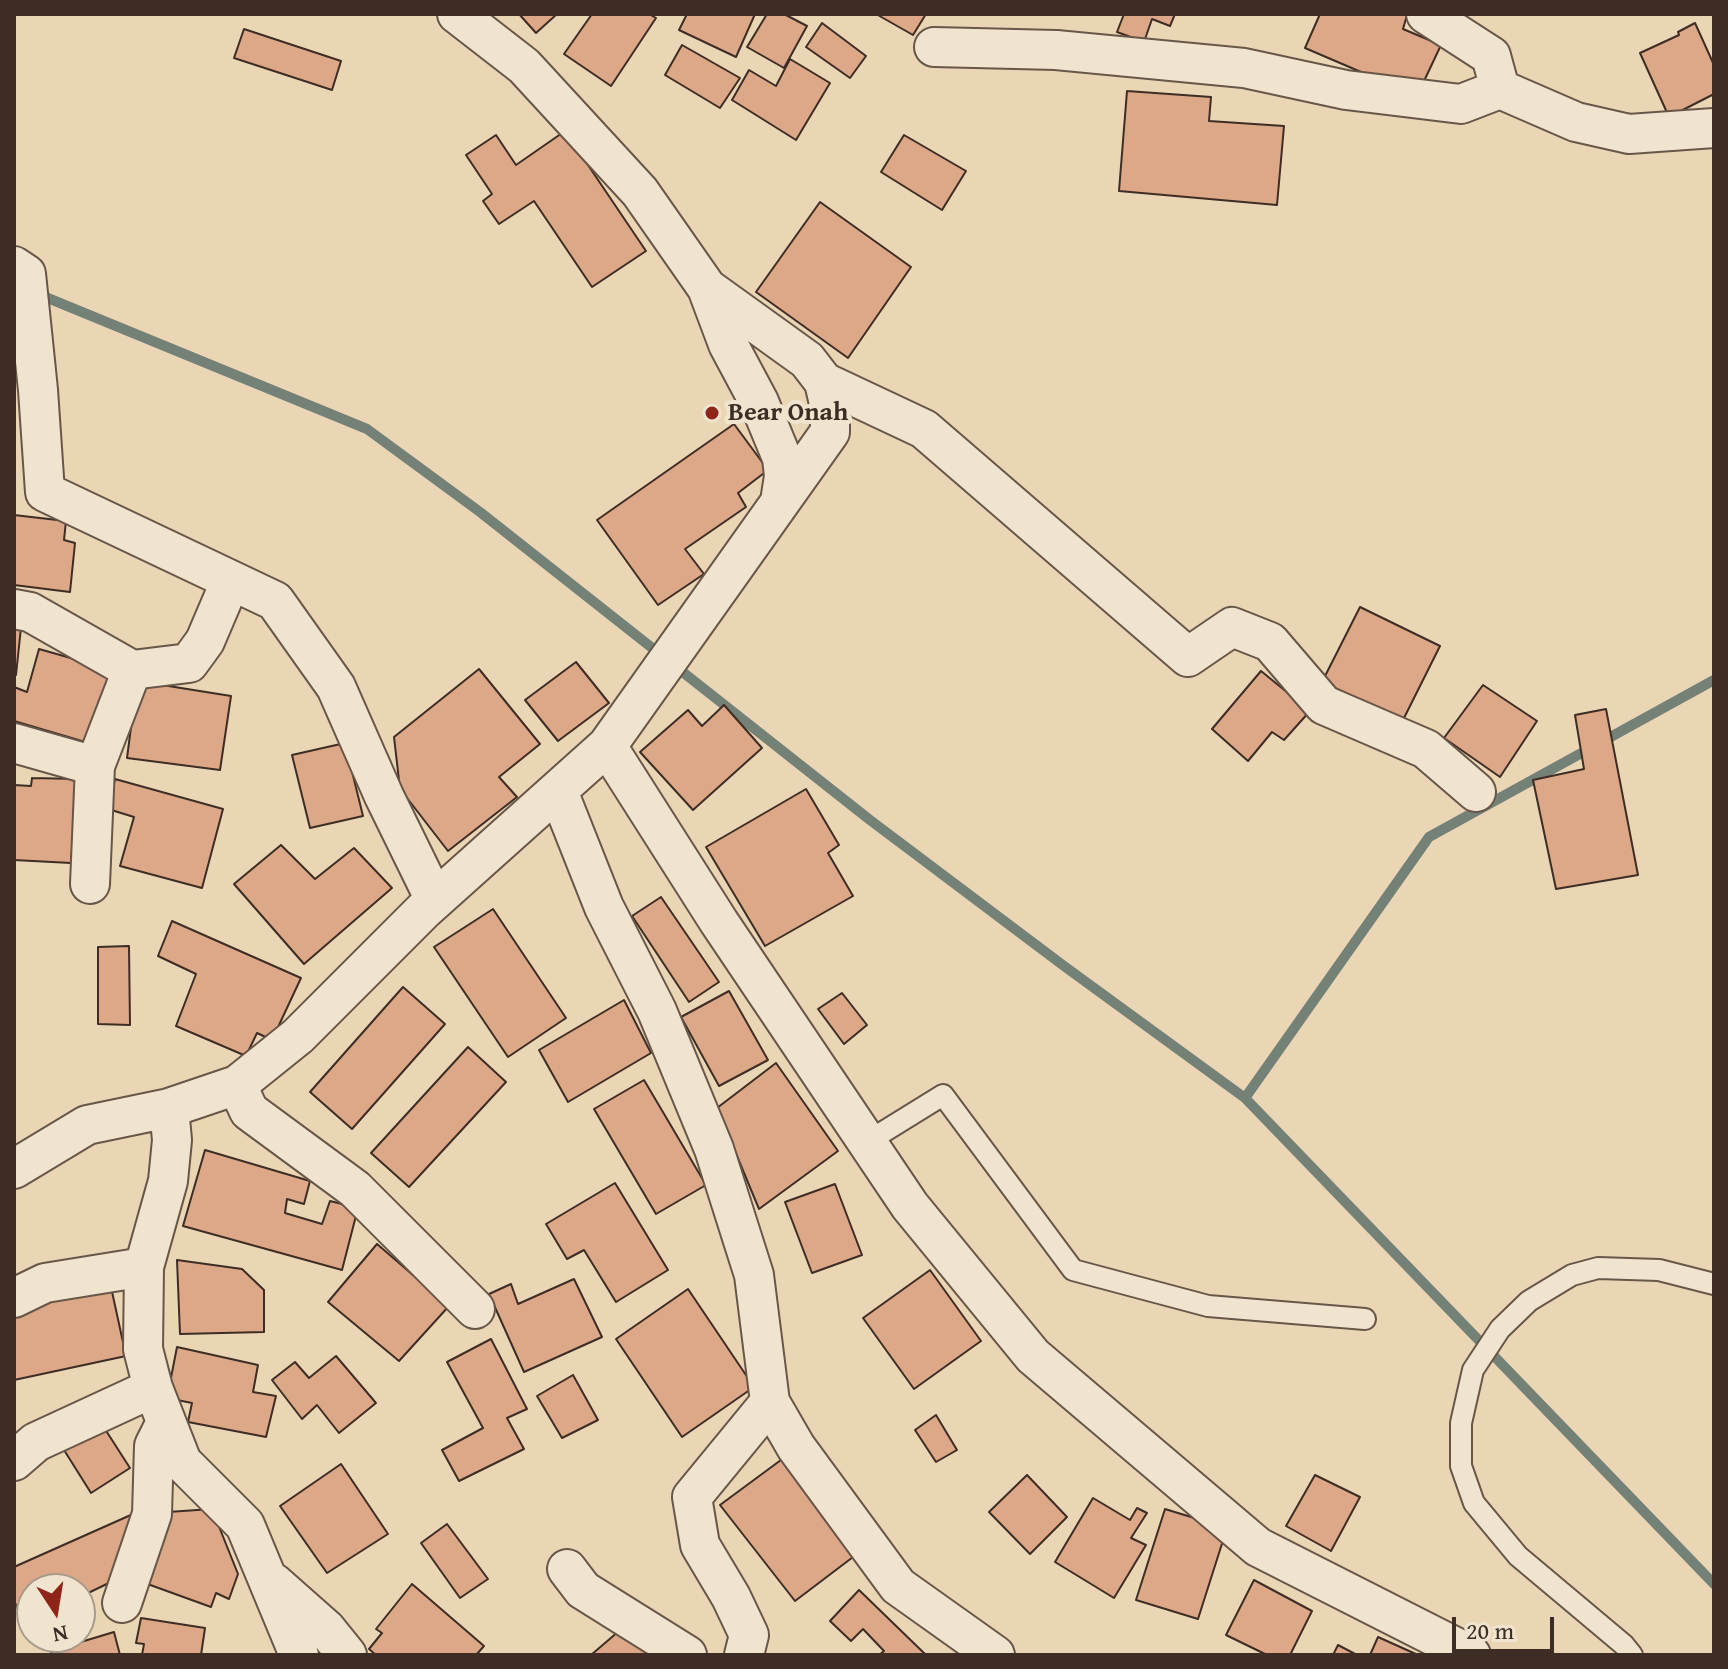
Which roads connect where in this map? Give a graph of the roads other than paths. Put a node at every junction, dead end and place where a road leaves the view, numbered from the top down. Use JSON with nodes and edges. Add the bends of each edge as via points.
{"nodes":[{"id":1,"x":457,"y":14,"type":"edge"},
{"id":2,"x":1426,"y":14,"type":"edge"},
{"id":3,"x":934,"y":47,"type":"dead end"},
{"id":4,"x":1500,"y":89,"type":"junction"},
{"id":5,"x":1714,"y":128,"type":"edge"},
{"id":6,"x":14,"y":266,"type":"edge"},
{"id":7,"x":707,"y":288,"type":"junction"},
{"id":8,"x":824,"y":382,"type":"junction"},
{"id":9,"x":780,"y":502,"type":"junction"},
{"id":10,"x":231,"y":580,"type":"junction"},
{"id":11,"x":14,"y":609,"type":"edge"},
{"id":12,"x":132,"y":670,"type":"junction"},
{"id":13,"x":14,"y":743,"type":"edge"},
{"id":14,"x":607,"y":746,"type":"junction"},
{"id":15,"x":95,"y":766,"type":"junction"},
{"id":16,"x":558,"y":791,"type":"junction"},
{"id":17,"x":1476,"y":792,"type":"dead end"},
{"id":18,"x":90,"y":884,"type":"dead end"},
{"id":19,"x":435,"y":900,"type":"junction"},
{"id":20,"x":237,"y":1085,"type":"junction"},
{"id":21,"x":169,"y":1108,"type":"junction"},
{"id":22,"x":867,"y":1142,"type":"junction"},
{"id":23,"x":14,"y":1169,"type":"edge"},
{"id":24,"x":144,"y":1267,"type":"junction"},
{"id":25,"x":1714,"y":1284,"type":"edge"},
{"id":26,"x":14,"y":1298,"type":"edge"},
{"id":27,"x":475,"y":1309,"type":"dead end"},
{"id":28,"x":1365,"y":1319,"type":"dead end"},
{"id":29,"x":770,"y":1402,"type":"junction"},
{"id":30,"x":159,"y":1405,"type":"junction"},
{"id":31,"x":14,"y":1461,"type":"edge"},
{"id":32,"x":567,"y":1569,"type":"dead end"},
{"id":33,"x":266,"y":1576,"type":"junction"},
{"id":34,"x":122,"y":1603,"type":"dead end"},
{"id":35,"x":299,"y":1655,"type":"edge"},
{"id":36,"x":347,"y":1655,"type":"edge"},
{"id":37,"x":687,"y":1655,"type":"edge"},
{"id":38,"x":744,"y":1655,"type":"edge"},
{"id":39,"x":995,"y":1655,"type":"edge"},
{"id":40,"x":1471,"y":1655,"type":"edge"},
{"id":41,"x":1632,"y":1655,"type":"edge"}],
"edges":[{"from":1,"to":7,"type":"street","via":[[524,66],[629,181]]},
{"from":2,"to":4,"type":"street","via":[[1491,56]]},
{"from":3,"to":4,"type":"street","via":[[1056,50],[1244,68],[1346,90],[1461,104]]},
{"from":4,"to":5,"type":"street","via":[[1576,122],[1629,134]]},
{"from":6,"to":10,"type":"street","via":[[26,274],[45,492]]},
{"from":7,"to":8,"type":"street","via":[[807,360]]},
{"from":7,"to":9,"type":"street","via":[[782,458]]},
{"from":8,"to":9,"type":"street","via":[[830,432]]},
{"from":8,"to":17,"type":"street","via":[[924,429],[1188,657],[1232,627],[1270,642],[1324,705],[1426,749]]},
{"from":9,"to":14,"type":"street"},
{"from":10,"to":12,"type":"street","via":[[205,641],[189,663]]},
{"from":10,"to":19,"type":"street","via":[[275,601],[336,687]]},
{"from":11,"to":12,"type":"street","via":[[30,612]]},
{"from":12,"to":15,"type":"street"},
{"from":13,"to":15,"type":"street"},
{"from":14,"to":16,"type":"street"},
{"from":14,"to":22,"type":"street"},
{"from":15,"to":18,"type":"street"},
{"from":16,"to":19,"type":"street"},
{"from":16,"to":29,"type":"street","via":[[604,907],[657,1011],[714,1149],[754,1275]]},
{"from":19,"to":20,"type":"street","via":[[298,1036]]},
{"from":20,"to":21,"type":"street"},
{"from":20,"to":27,"type":"street","via":[[249,1111],[355,1189]]},
{"from":21,"to":23,"type":"street","via":[[87,1125]]},
{"from":21,"to":24,"type":"street","via":[[168,1181]]},
{"from":22,"to":28,"type":"lane","via":[[943,1095],[1073,1270],[1208,1306]]},
{"from":22,"to":40,"type":"street","via":[[910,1206],[1033,1356],[1258,1547]]},
{"from":24,"to":26,"type":"street","via":[[45,1283]]},
{"from":24,"to":30,"type":"street","via":[[143,1349]]},
{"from":25,"to":41,"type":"lane","via":[[1659,1270],[1598,1268],[1572,1275],[1529,1301],[1500,1329],[1473,1370],[1461,1423],[1461,1466],[1474,1503],[1518,1556]]},
{"from":29,"to":38,"type":"street","via":[[692,1497],[700,1545],[749,1635]]},
{"from":29,"to":39,"type":"street","via":[[796,1447],[898,1586]]},
{"from":30,"to":31,"type":"street","via":[[36,1442]]},
{"from":30,"to":33,"type":"street","via":[[182,1462],[245,1525]]},
{"from":30,"to":34,"type":"street","via":[[152,1514]]},
{"from":32,"to":37,"type":"street","via":[[583,1590]]},
{"from":33,"to":35,"type":"street"},
{"from":33,"to":36,"type":"street"}]}
